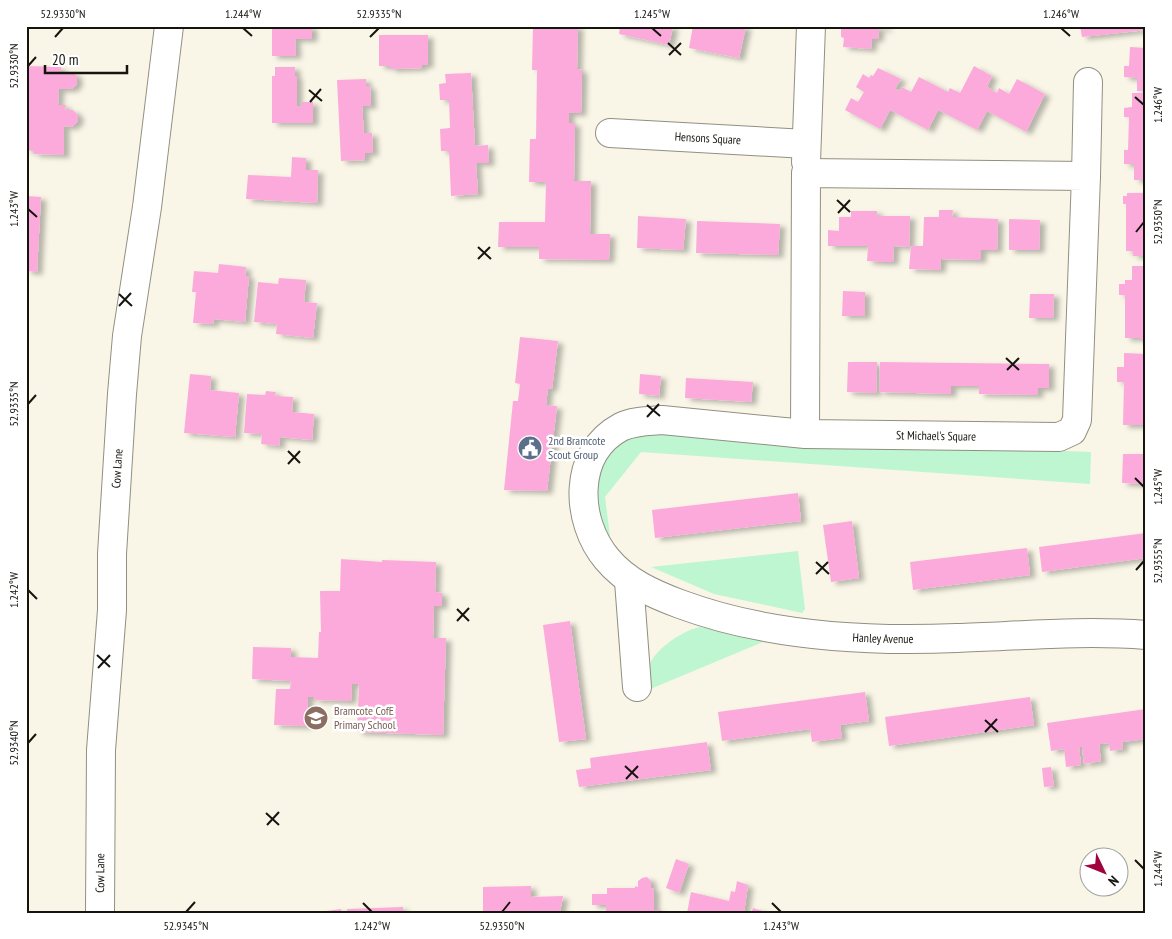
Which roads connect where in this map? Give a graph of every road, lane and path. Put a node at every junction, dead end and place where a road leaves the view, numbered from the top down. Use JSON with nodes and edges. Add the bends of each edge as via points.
{"nodes":[{"id":1,"x":169,"y":26,"type":"edge"},
{"id":2,"x":811,"y":26,"type":"edge"},
{"id":3,"x":1088,"y":82,"type":"dead end"},
{"id":4,"x":610,"y":133,"type":"dead end"},
{"id":5,"x":806,"y":144,"type":"junction"},
{"id":6,"x":806,"y":173,"type":"junction"},
{"id":7,"x":1086,"y":176,"type":"junction"},
{"id":8,"x":804,"y":434,"type":"junction"},
{"id":9,"x":630,"y":581,"type":"junction"},
{"id":10,"x":1146,"y":635,"type":"edge"},
{"id":11,"x":638,"y":687,"type":"dead end"},
{"id":12,"x":100,"y":913,"type":"edge"}],
"edges":[{"from":1,"to":12,"type":"street","name":"Cow Lane","via":[[122,394],[112,554],[112,610],[101,750]]},
{"from":2,"to":5,"type":"street"},
{"from":3,"to":7,"type":"street","name":"St Michael's Square"},
{"from":4,"to":5,"type":"street","name":"Hensons Square"},
{"from":5,"to":6,"type":"street"},
{"from":6,"to":7,"type":"street"},
{"from":6,"to":8,"type":"street"},
{"from":7,"to":8,"type":"street","name":"St Michael's Square","via":[[1077,420],[1072,431],[1059,437]]},
{"from":8,"to":9,"type":"street","name":"Hanley Avenue","via":[[662,420],[628,424],[613,432],[590,459],[584,473],[583,500],[598,546]]},
{"from":9,"to":10,"type":"street","name":"Hanley Avenue","via":[[705,613],[815,634],[885,638]]},
{"from":9,"to":11,"type":"street"}]}
